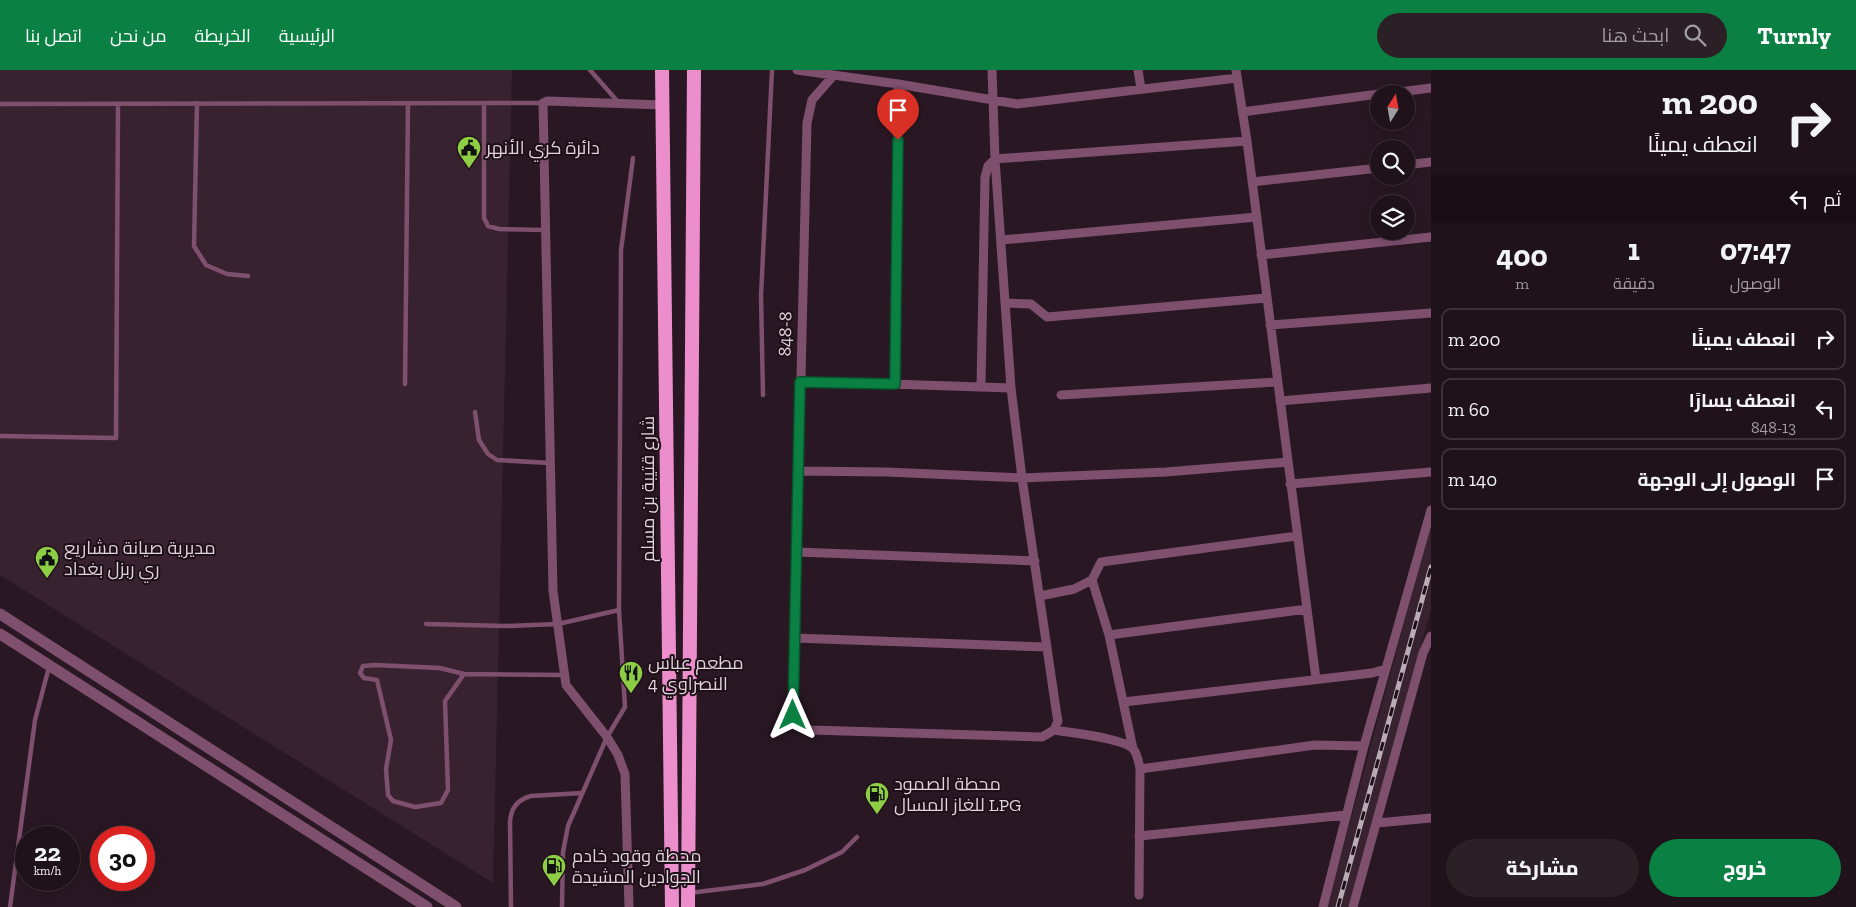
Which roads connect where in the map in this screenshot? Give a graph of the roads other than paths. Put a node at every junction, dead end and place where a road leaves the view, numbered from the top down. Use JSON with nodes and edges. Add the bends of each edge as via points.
{"nodes":[{"id":1,"x":590,"y":70,"type":"edge"},
{"id":2,"x":662,"y":70,"type":"edge"},
{"id":3,"x":694,"y":70,"type":"edge"},
{"id":4,"x":772,"y":70,"type":"edge"},
{"id":5,"x":797,"y":70,"type":"edge"},
{"id":6,"x":992,"y":70,"type":"edge"},
{"id":7,"x":1138,"y":70,"type":"edge"},
{"id":8,"x":1236,"y":74,"type":"edge"},
{"id":9,"x":833,"y":76,"type":"junction"},
{"id":10,"x":898,"y":84,"type":"junction"},
{"id":11,"x":1431,"y":88,"type":"edge"},
{"id":12,"x":1141,"y":89,"type":"junction"},
{"id":13,"x":1415,"y":90,"type":"edge"},
{"id":14,"x":1370,"y":95,"type":"edge"},
{"id":15,"x":994,"y":101,"type":"junction"},
{"id":16,"x":408,"y":103,"type":"junction"},
{"id":17,"x":542,"y":103,"type":"junction"},
{"id":18,"x":619,"y":103,"type":"junction"},
{"id":19,"x":0,"y":104,"type":"edge"},
{"id":20,"x":118,"y":104,"type":"junction"},
{"id":21,"x":197,"y":104,"type":"junction"},
{"id":22,"x":484,"y":104,"type":"junction"},
{"id":23,"x":663,"y":105,"type":"junction"},
{"id":24,"x":1242,"y":112,"type":"junction"},
{"id":25,"x":1247,"y":141,"type":"junction"},
{"id":26,"x":633,"y":158,"type":"dead end"},
{"id":27,"x":995,"y":159,"type":"junction"},
{"id":28,"x":1431,"y":162,"type":"edge"},
{"id":29,"x":1415,"y":164,"type":"edge"},
{"id":30,"x":1370,"y":169,"type":"edge"},
{"id":31,"x":1252,"y":182,"type":"junction"},
{"id":32,"x":1257,"y":217,"type":"junction"},
{"id":33,"x":546,"y":230,"type":"junction"},
{"id":34,"x":1431,"y":236,"type":"edge"},
{"id":35,"x":1001,"y":240,"type":"junction"},
{"id":36,"x":1261,"y":255,"type":"junction"},
{"id":37,"x":248,"y":276,"type":"dead end"},
{"id":38,"x":1266,"y":298,"type":"junction"},
{"id":39,"x":1005,"y":303,"type":"junction"},
{"id":40,"x":1431,"y":313,"type":"edge"},
{"id":41,"x":1270,"y":325,"type":"junction"},
{"id":42,"x":800,"y":382,"type":"junction"},
{"id":43,"x":1277,"y":382,"type":"junction"},
{"id":44,"x":405,"y":384,"type":"dead end"},
{"id":45,"x":895,"y":384,"type":"junction"},
{"id":46,"x":980,"y":387,"type":"junction"},
{"id":47,"x":1011,"y":388,"type":"junction"},
{"id":48,"x":1431,"y":388,"type":"edge"},
{"id":49,"x":763,"y":395,"type":"dead end"},
{"id":50,"x":1061,"y":395,"type":"dead end"},
{"id":51,"x":1280,"y":401,"type":"junction"},
{"id":52,"x":475,"y":412,"type":"dead end"},
{"id":53,"x":0,"y":436,"type":"edge"},
{"id":54,"x":1288,"y":462,"type":"junction"},
{"id":55,"x":551,"y":463,"type":"junction"},
{"id":56,"x":798,"y":470,"type":"junction"},
{"id":57,"x":1431,"y":472,"type":"edge"},
{"id":58,"x":1022,"y":478,"type":"junction"},
{"id":59,"x":1290,"y":484,"type":"junction"},
{"id":60,"x":1431,"y":510,"type":"edge"},
{"id":61,"x":1297,"y":536,"type":"junction"},
{"id":62,"x":796,"y":552,"type":"junction"},
{"id":63,"x":1036,"y":562,"type":"junction"},
{"id":64,"x":1092,"y":580,"type":"junction"},
{"id":65,"x":1040,"y":596,"type":"junction"},
{"id":66,"x":1307,"y":609,"type":"junction"},
{"id":67,"x":619,"y":610,"type":"junction"},
{"id":68,"x":0,"y":614,"type":"edge"},
{"id":69,"x":426,"y":624,"type":"dead end"},
{"id":70,"x":558,"y":624,"type":"junction"},
{"id":71,"x":0,"y":634,"type":"edge"},
{"id":72,"x":1109,"y":636,"type":"junction"},
{"id":73,"x":1431,"y":636,"type":"edge"},
{"id":74,"x":794,"y":638,"type":"junction"},
{"id":75,"x":1048,"y":646,"type":"junction"},
{"id":76,"x":49,"y":666,"type":"junction"},
{"id":77,"x":1386,"y":669,"type":"junction"},
{"id":78,"x":464,"y":674,"type":"junction"},
{"id":79,"x":565,"y":675,"type":"junction"},
{"id":80,"x":1316,"y":679,"type":"junction"},
{"id":81,"x":1124,"y":702,"type":"junction"},
{"id":82,"x":1054,"y":730,"type":"junction"},
{"id":83,"x":607,"y":737,"type":"junction"},
{"id":84,"x":1364,"y":746,"type":"junction"},
{"id":85,"x":1134,"y":749,"type":"junction"},
{"id":86,"x":1140,"y":769,"type":"junction"},
{"id":87,"x":582,"y":793,"type":"junction"},
{"id":88,"x":1346,"y":815,"type":"junction"},
{"id":89,"x":1431,"y":818,"type":"edge"},
{"id":90,"x":1377,"y":823,"type":"junction"},
{"id":91,"x":1139,"y":836,"type":"junction"},
{"id":92,"x":857,"y":837,"type":"dead end"},
{"id":93,"x":1139,"y":895,"type":"dead end"},
{"id":94,"x":688,"y":900,"type":"edge"},
{"id":95,"x":10,"y":907,"type":"edge"},
{"id":96,"x":427,"y":907,"type":"edge"},
{"id":97,"x":456,"y":907,"type":"edge"},
{"id":98,"x":511,"y":907,"type":"edge"},
{"id":99,"x":562,"y":907,"type":"edge"},
{"id":100,"x":629,"y":907,"type":"edge"},
{"id":101,"x":672,"y":907,"type":"edge"},
{"id":102,"x":1323,"y":907,"type":"edge"},
{"id":103,"x":1353,"y":907,"type":"edge"}],
"edges":[{"from":1,"to":18,"type":"lane"},
{"from":2,"to":23,"type":"highway","name":"شارع قتيبة بن مسلم"},
{"from":3,"to":94,"type":"highway"},
{"from":4,"to":49,"type":"lane","via":[[761,296]]},
{"from":5,"to":9,"type":"street"},
{"from":6,"to":15,"type":"street"},
{"from":7,"to":12,"type":"street"},
{"from":8,"to":12,"type":"street"},
{"from":8,"to":24,"type":"street"},
{"from":9,"to":10,"type":"street"},
{"from":9,"to":42,"type":"street","name":"848-8","via":[[812,100],[807,116]]},
{"from":10,"to":15,"type":"street"},
{"from":10,"to":45,"type":"street"},
{"from":11,"to":13,"type":"street"},
{"from":12,"to":15,"type":"street","via":[[1028,104]]},
{"from":14,"to":24,"type":"street"},
{"from":15,"to":27,"type":"street"},
{"from":16,"to":21,"type":"lane"},
{"from":16,"to":22,"type":"lane"},
{"from":16,"to":44,"type":"lane"},
{"from":17,"to":18,"type":"street"},
{"from":17,"to":22,"type":"lane"},
{"from":17,"to":33,"type":"street"},
{"from":18,"to":23,"type":"street"},
{"from":19,"to":20,"type":"lane"},
{"from":20,"to":21,"type":"lane"},
{"from":20,"to":53,"type":"lane","via":[[116,438]]},
{"from":21,"to":37,"type":"lane","via":[[194,246],[206,265],[227,274]]},
{"from":22,"to":33,"type":"lane","via":[[484,218],[488,226],[499,229]]},
{"from":23,"to":101,"type":"highway","name":"شارع قتيبة بن مسلم"},
{"from":24,"to":25,"type":"street"},
{"from":25,"to":27,"type":"street"},
{"from":25,"to":31,"type":"street"},
{"from":26,"to":67,"type":"lane","via":[[621,250]]},
{"from":27,"to":35,"type":"street"},
{"from":27,"to":46,"type":"street","via":[[985,176]]},
{"from":28,"to":29,"type":"street"},
{"from":30,"to":31,"type":"street"},
{"from":31,"to":32,"type":"street"},
{"from":32,"to":35,"type":"street"},
{"from":32,"to":36,"type":"street"},
{"from":33,"to":55,"type":"street"},
{"from":34,"to":36,"type":"street"},
{"from":35,"to":39,"type":"street"},
{"from":36,"to":38,"type":"street"},
{"from":38,"to":39,"type":"street","via":[[1047,317],[1031,304]]},
{"from":38,"to":41,"type":"street"},
{"from":39,"to":47,"type":"street"},
{"from":40,"to":41,"type":"street"},
{"from":41,"to":43,"type":"street"},
{"from":42,"to":45,"type":"street"},
{"from":42,"to":56,"type":"street","name":"848-8"},
{"from":43,"to":50,"type":"street"},
{"from":43,"to":51,"type":"street"},
{"from":45,"to":46,"type":"street"},
{"from":46,"to":47,"type":"street"},
{"from":47,"to":58,"type":"street"},
{"from":48,"to":51,"type":"street"},
{"from":51,"to":54,"type":"street"},
{"from":52,"to":55,"type":"lane","via":[[479,440],[488,454],[497,460]]},
{"from":54,"to":58,"type":"street","via":[[1166,472]]},
{"from":54,"to":59,"type":"street"},
{"from":55,"to":70,"type":"street","via":[[553,591]]},
{"from":56,"to":58,"type":"street"},
{"from":56,"to":62,"type":"street","name":"848-8"},
{"from":57,"to":59,"type":"street"},
{"from":58,"to":63,"type":"street"},
{"from":59,"to":61,"type":"street"},
{"from":60,"to":77,"type":"street"},
{"from":61,"to":64,"type":"street","via":[[1101,562]]},
{"from":61,"to":66,"type":"street"},
{"from":62,"to":63,"type":"street"},
{"from":62,"to":74,"type":"street","name":"848-8"},
{"from":63,"to":65,"type":"street"},
{"from":64,"to":65,"type":"street","via":[[1074,589]]},
{"from":64,"to":72,"type":"street"},
{"from":65,"to":75,"type":"street"},
{"from":66,"to":72,"type":"street"},
{"from":66,"to":80,"type":"street"},
{"from":67,"to":70,"type":"lane"},
{"from":67,"to":83,"type":"lane","via":[[624,706]]},
{"from":68,"to":97,"type":"street"},
{"from":69,"to":70,"type":"lane"},
{"from":70,"to":79,"type":"street"},
{"from":71,"to":76,"type":"street"},
{"from":72,"to":81,"type":"street"},
{"from":73,"to":90,"type":"street","via":[[1423,653]]},
{"from":74,"to":75,"type":"street"},
{"from":74,"to":82,"type":"street","name":"848-8","via":[[792,709],[796,721],[805,728],[1042,737]]},
{"from":75,"to":82,"type":"street","via":[[1058,721]]},
{"from":76,"to":95,"type":"lane","via":[[35,720]]},
{"from":76,"to":96,"type":"street"},
{"from":77,"to":80,"type":"street"},
{"from":77,"to":84,"type":"street"},
{"from":78,"to":78,"type":"lane","via":[[440,668],[363,666],[360,673],[364,678],[377,680],[391,740],[386,769],[388,795],[394,801],[415,807],[441,803],[448,790],[445,701]]},
{"from":78,"to":79,"type":"lane"},
{"from":79,"to":83,"type":"street","via":[[566,685]]},
{"from":80,"to":81,"type":"street"},
{"from":81,"to":85,"type":"street"},
{"from":82,"to":85,"type":"street","via":[[1122,742]]},
{"from":83,"to":87,"type":"lane"},
{"from":83,"to":100,"type":"street","via":[[625,774]]},
{"from":84,"to":86,"type":"street","via":[[1315,746]]},
{"from":84,"to":88,"type":"street"},
{"from":85,"to":86,"type":"street"},
{"from":86,"to":91,"type":"street"},
{"from":87,"to":98,"type":"lane","via":[[530,796],[515,805],[510,822]]},
{"from":87,"to":99,"type":"lane","via":[[568,826],[563,852]]},
{"from":88,"to":91,"type":"street"},
{"from":88,"to":102,"type":"street"},
{"from":89,"to":90,"type":"street"},
{"from":90,"to":103,"type":"street"},
{"from":91,"to":93,"type":"street"},
{"from":92,"to":94,"type":"lane","via":[[842,852],[805,870],[763,884]]}]}
